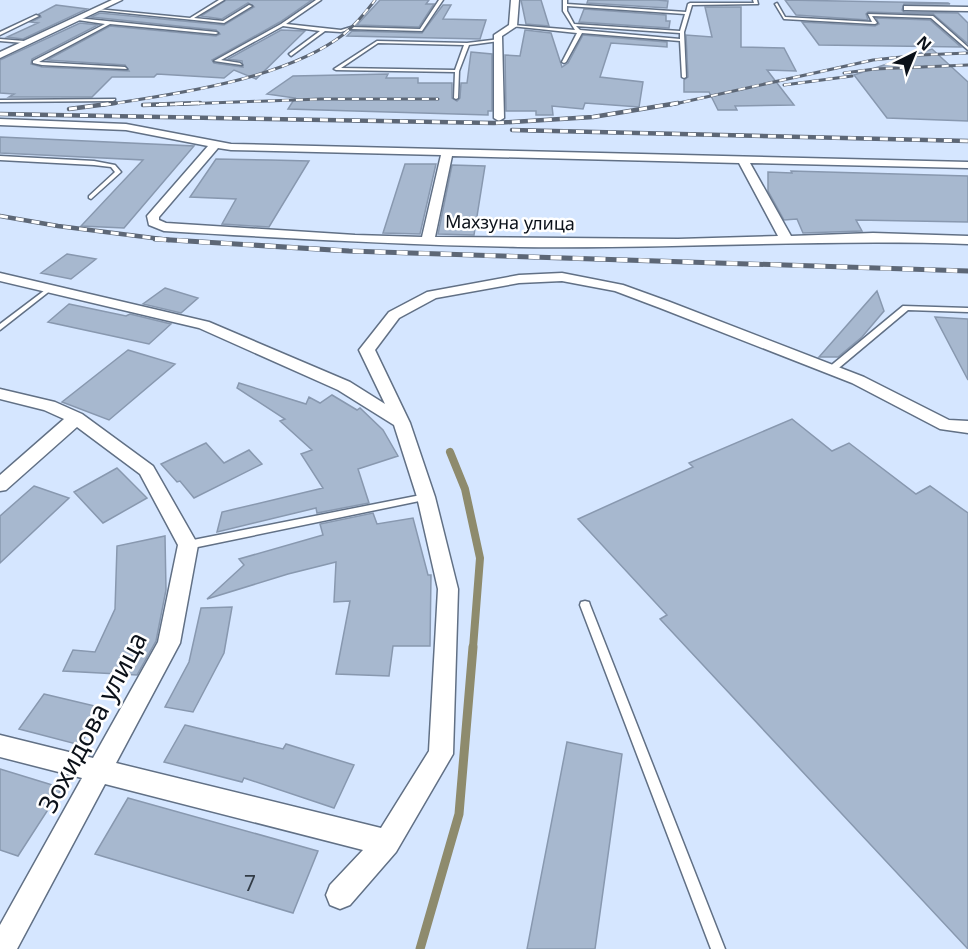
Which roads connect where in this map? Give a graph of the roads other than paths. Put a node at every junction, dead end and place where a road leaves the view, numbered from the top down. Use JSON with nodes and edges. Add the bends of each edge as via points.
{"nodes":[{"id":1,"x":118,"y":0,"type":"edge"},
{"id":2,"x":222,"y":0,"type":"edge"},
{"id":3,"x":320,"y":0,"type":"edge"},
{"id":4,"x":441,"y":0,"type":"edge"},
{"id":5,"x":515,"y":0,"type":"edge"},
{"id":6,"x":689,"y":2,"type":"edge"},
{"id":7,"x":755,"y":2,"type":"edge"},
{"id":8,"x":565,"y":3,"type":"edge"},
{"id":9,"x":774,"y":3,"type":"edge"},
{"id":10,"x":764,"y":4,"type":"dead end"},
{"id":11,"x":250,"y":6,"type":"dead end"},
{"id":12,"x":907,"y":8,"type":"dead end"},
{"id":13,"x":968,"y":9,"type":"edge"},
{"id":14,"x":97,"y":10,"type":"junction"},
{"id":15,"x":687,"y":13,"type":"junction"},
{"id":16,"x":37,"y":16,"type":"dead end"},
{"id":17,"x":78,"y":19,"type":"junction"},
{"id":18,"x":189,"y":19,"type":"junction"},
{"id":19,"x":109,"y":22,"type":"junction"},
{"id":20,"x":282,"y":25,"type":"junction"},
{"id":21,"x":573,"y":25,"type":"junction"},
{"id":22,"x":513,"y":26,"type":"junction"},
{"id":23,"x":324,"y":30,"type":"junction"},
{"id":24,"x":682,"y":32,"type":"junction"},
{"id":25,"x":216,"y":33,"type":"dead end"},
{"id":26,"x":580,"y":33,"type":"junction"},
{"id":27,"x":0,"y":34,"type":"edge"},
{"id":28,"x":0,"y":40,"type":"edge"},
{"id":29,"x":500,"y":40,"type":"junction"},
{"id":30,"x":682,"y":40,"type":"junction"},
{"id":31,"x":24,"y":42,"type":"dead end"},
{"id":32,"x":467,"y":44,"type":"junction"},
{"id":33,"x":968,"y":49,"type":"edge"},
{"id":34,"x":291,"y":55,"type":"dead end"},
{"id":35,"x":0,"y":58,"type":"edge"},
{"id":36,"x":564,"y":62,"type":"dead end"},
{"id":37,"x":240,"y":64,"type":"dead end"},
{"id":38,"x":125,"y":68,"type":"dead end"},
{"id":39,"x":457,"y":71,"type":"junction"},
{"id":40,"x":684,"y":77,"type":"dead end"},
{"id":41,"x":456,"y":98,"type":"dead end"},
{"id":42,"x":0,"y":100,"type":"edge"},
{"id":43,"x":113,"y":100,"type":"dead end"},
{"id":44,"x":499,"y":118,"type":"dead end"},
{"id":45,"x":0,"y":122,"type":"edge"},
{"id":46,"x":214,"y":145,"type":"junction"},
{"id":47,"x":447,"y":154,"type":"junction"},
{"id":48,"x":0,"y":158,"type":"edge"},
{"id":49,"x":743,"y":160,"type":"junction"},
{"id":50,"x":968,"y":165,"type":"edge"},
{"id":51,"x":91,"y":197,"type":"dead end"},
{"id":52,"x":786,"y":239,"type":"junction"},
{"id":53,"x":428,"y":240,"type":"junction"},
{"id":54,"x":968,"y":240,"type":"edge"},
{"id":55,"x":0,"y":277,"type":"edge"},
{"id":56,"x":49,"y":289,"type":"junction"},
{"id":57,"x":968,"y":310,"type":"edge"},
{"id":58,"x":0,"y":328,"type":"edge"},
{"id":59,"x":831,"y":370,"type":"junction"},
{"id":60,"x":0,"y":394,"type":"edge"},
{"id":61,"x":76,"y":418,"type":"junction"},
{"id":62,"x":402,"y":423,"type":"junction"},
{"id":63,"x":968,"y":427,"type":"edge"},
{"id":64,"x":0,"y":485,"type":"edge"},
{"id":65,"x":426,"y":497,"type":"junction"},
{"id":66,"x":188,"y":545,"type":"junction"},
{"id":67,"x":585,"y":605,"type":"dead end"},
{"id":68,"x":0,"y":746,"type":"edge"},
{"id":69,"x":99,"y":772,"type":"junction"},
{"id":70,"x":387,"y":843,"type":"junction"},
{"id":71,"x":340,"y":895,"type":"dead end"},
{"id":72,"x":2,"y":949,"type":"edge"},
{"id":73,"x":718,"y":949,"type":"edge"}],
"edges":[{"from":1,"to":14,"type":"street"},
{"from":2,"to":18,"type":"lane"},
{"from":3,"to":20,"type":"lane"},
{"from":4,"to":23,"type":"lane","via":[[421,30]]},
{"from":5,"to":22,"type":"street"},
{"from":6,"to":7,"type":"lane"},
{"from":6,"to":15,"type":"lane"},
{"from":7,"to":10,"type":"lane"},
{"from":8,"to":15,"type":"lane"},
{"from":8,"to":21,"type":"lane"},
{"from":9,"to":33,"type":"lane","via":[[784,18],[803,20],[875,22],[869,15],[932,17]]},
{"from":11,"to":18,"type":"lane","via":[[225,22]]},
{"from":12,"to":13,"type":"street"},
{"from":14,"to":17,"type":"street"},
{"from":14,"to":18,"type":"lane"},
{"from":15,"to":24,"type":"lane"},
{"from":16,"to":27,"type":"lane"},
{"from":17,"to":19,"type":"lane"},
{"from":17,"to":35,"type":"street"},
{"from":19,"to":25,"type":"lane"},
{"from":19,"to":38,"type":"lane","via":[[35,62]]},
{"from":20,"to":23,"type":"lane"},
{"from":20,"to":37,"type":"lane","via":[[216,61]]},
{"from":21,"to":24,"type":"lane"},
{"from":21,"to":26,"type":"lane"},
{"from":22,"to":26,"type":"lane"},
{"from":22,"to":29,"type":"street","via":[[500,34]]},
{"from":23,"to":34,"type":"lane"},
{"from":24,"to":30,"type":"lane"},
{"from":26,"to":30,"type":"lane"},
{"from":26,"to":36,"type":"lane"},
{"from":28,"to":31,"type":"lane"},
{"from":29,"to":32,"type":"lane"},
{"from":29,"to":44,"type":"street"},
{"from":30,"to":40,"type":"lane"},
{"from":32,"to":39,"type":"lane"},
{"from":32,"to":39,"type":"lane","via":[[377,42],[336,69]]},
{"from":39,"to":41,"type":"lane"},
{"from":42,"to":43,"type":"lane"},
{"from":45,"to":46,"type":"street","via":[[126,127]]},
{"from":46,"to":47,"type":"street"},
{"from":46,"to":53,"type":"street","name":"Махзуна улица","via":[[153,216],[155,224]]},
{"from":47,"to":49,"type":"street"},
{"from":47,"to":53,"type":"street"},
{"from":48,"to":51,"type":"lane","via":[[113,166],[118,172]]},
{"from":49,"to":50,"type":"street"},
{"from":49,"to":52,"type":"street"},
{"from":52,"to":53,"type":"street","name":"Махзуна улица","via":[[678,243]]},
{"from":52,"to":54,"type":"street","name":"Махзуна улица"},
{"from":55,"to":56,"type":"street"},
{"from":56,"to":58,"type":"lane"},
{"from":56,"to":62,"type":"street","via":[[204,326],[344,386]]},
{"from":57,"to":59,"type":"lane","via":[[906,308]]},
{"from":59,"to":62,"type":"street","via":[[618,288],[562,278],[519,279],[432,295],[394,315],[367,350]]},
{"from":59,"to":63,"type":"street","via":[[946,425]]},
{"from":60,"to":61,"type":"street","via":[[49,406]]},
{"from":61,"to":64,"type":"street"},
{"from":61,"to":66,"type":"street","via":[[147,470]]},
{"from":62,"to":65,"type":"street"},
{"from":65,"to":66,"type":"lane"},
{"from":65,"to":70,"type":"street","via":[[448,589],[441,754]]},
{"from":66,"to":69,"type":"street","name":"Зохидова улица","via":[[169,643]]},
{"from":67,"to":73,"type":"lane"},
{"from":68,"to":69,"type":"street"},
{"from":69,"to":70,"type":"street"},
{"from":69,"to":72,"type":"street","name":"Зохидова улица"},
{"from":70,"to":71,"type":"street"}]}
